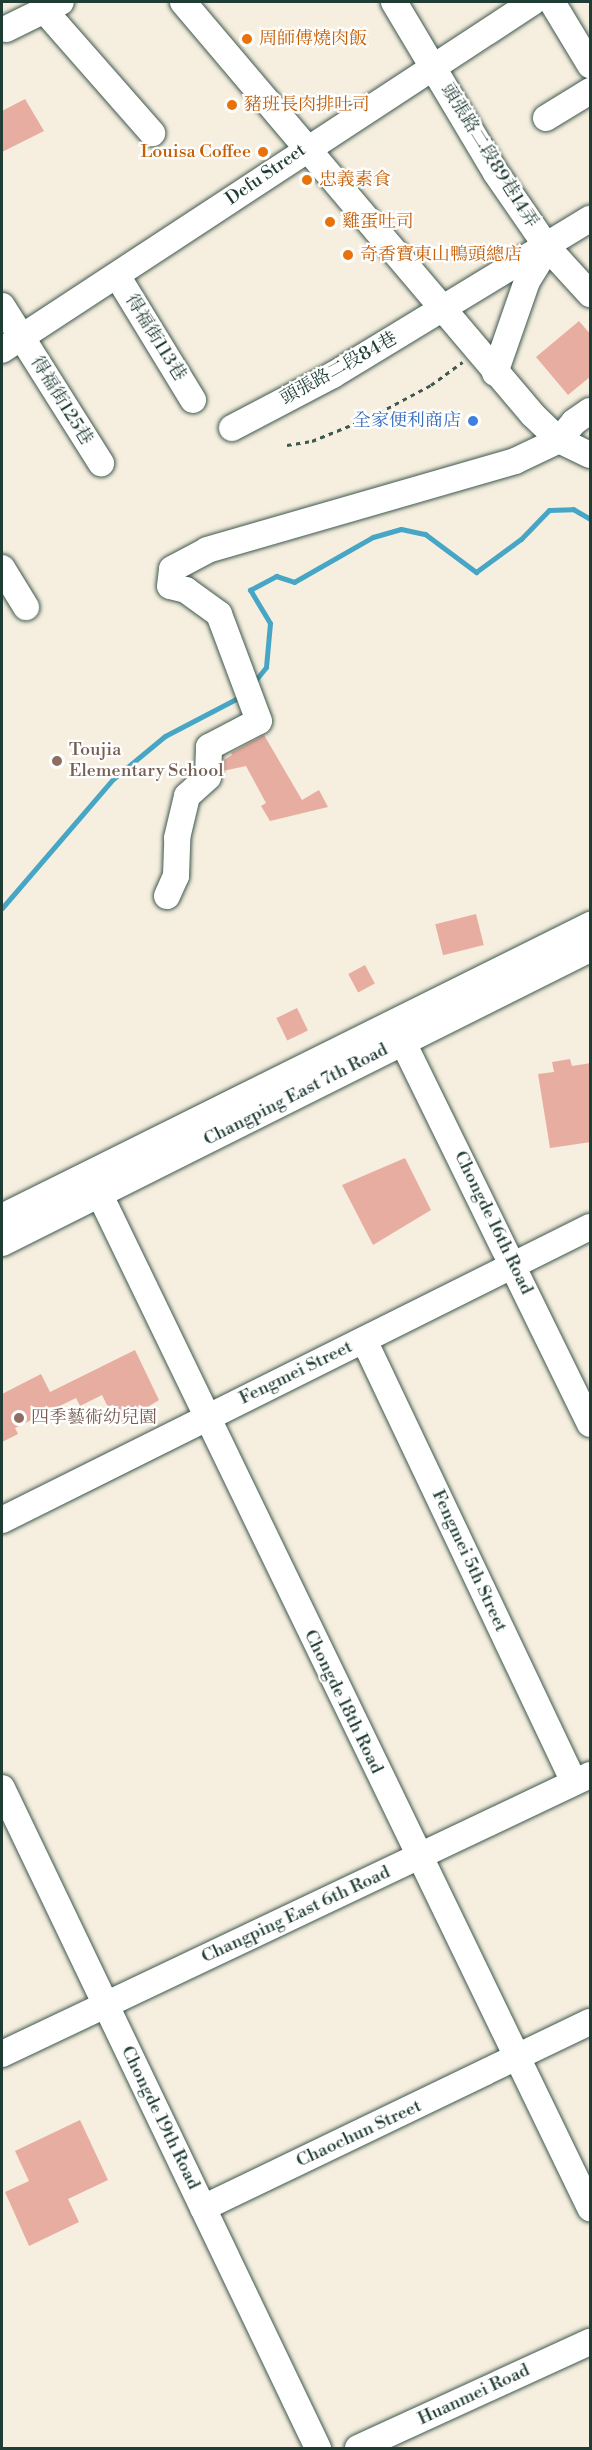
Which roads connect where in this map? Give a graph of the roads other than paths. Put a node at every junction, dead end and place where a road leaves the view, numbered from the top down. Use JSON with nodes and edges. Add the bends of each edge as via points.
{"nodes":[{"id":1,"x":183,"y":2,"type":"edge"},
{"id":2,"x":394,"y":2,"type":"edge"},
{"id":3,"x":533,"y":2,"type":"edge"},
{"id":4,"x":552,"y":2,"type":"edge"},
{"id":5,"x":53,"y":6,"type":"edge"},
{"id":6,"x":6,"y":29,"type":"dead end"},
{"id":7,"x":432,"y":66,"type":"junction"},
{"id":8,"x":591,"y":66,"type":"edge"},
{"id":9,"x":591,"y":91,"type":"edge"},
{"id":10,"x":546,"y":118,"type":"dead end"},
{"id":11,"x":152,"y":133,"type":"dead end"},
{"id":12,"x":307,"y":146,"type":"junction"},
{"id":13,"x":591,"y":219,"type":"edge"},
{"id":14,"x":547,"y":247,"type":"junction"},
{"id":15,"x":118,"y":277,"type":"junction"},
{"id":16,"x":591,"y":294,"type":"edge"},
{"id":17,"x":2,"y":306,"type":"edge"},
{"id":18,"x":444,"y":308,"type":"junction"},
{"id":19,"x":11,"y":344,"type":"edge"},
{"id":20,"x":495,"y":373,"type":"junction"},
{"id":21,"x":193,"y":400,"type":"dead end"},
{"id":22,"x":591,"y":411,"type":"edge"},
{"id":23,"x":232,"y":428,"type":"dead end"},
{"id":24,"x":559,"y":440,"type":"junction"},
{"id":25,"x":591,"y":455,"type":"edge"},
{"id":26,"x":101,"y":463,"type":"dead end"},
{"id":27,"x":2,"y":568,"type":"edge"},
{"id":28,"x":26,"y":607,"type":"dead end"},
{"id":29,"x":167,"y":896,"type":"dead end"},
{"id":30,"x":591,"y":926,"type":"edge"},
{"id":31,"x":591,"y":949,"type":"edge"},
{"id":32,"x":398,"y":1032,"type":"junction"},
{"id":33,"x":99,"y":1193,"type":"junction"},
{"id":34,"x":2,"y":1217,"type":"edge"},
{"id":35,"x":591,"y":1227,"type":"edge"},
{"id":36,"x":2,"y":1243,"type":"edge"},
{"id":37,"x":514,"y":1266,"type":"junction"},
{"id":38,"x":364,"y":1340,"type":"junction"},
{"id":39,"x":206,"y":1418,"type":"junction"},
{"id":40,"x":591,"y":1424,"type":"edge"},
{"id":41,"x":2,"y":1520,"type":"edge"},
{"id":42,"x":582,"y":1779,"type":"edge"},
{"id":43,"x":2,"y":1788,"type":"edge"},
{"id":44,"x":418,"y":1858,"type":"junction"},
{"id":45,"x":106,"y":2004,"type":"junction"},
{"id":46,"x":591,"y":2022,"type":"edge"},
{"id":47,"x":2,"y":2054,"type":"edge"},
{"id":48,"x":515,"y":2058,"type":"junction"},
{"id":49,"x":203,"y":2208,"type":"junction"},
{"id":50,"x":591,"y":2208,"type":"edge"},
{"id":51,"x":591,"y":2342,"type":"edge"},
{"id":52,"x":318,"y":2448,"type":"edge"},
{"id":53,"x":358,"y":2448,"type":"edge"}],
"edges":[{"from":1,"to":12,"type":"street"},
{"from":2,"to":7,"type":"street","name":"頭張路二段89巷14弄"},
{"from":3,"to":7,"type":"street","name":"Defu Street"},
{"from":4,"to":8,"type":"street"},
{"from":5,"to":6,"type":"street"},
{"from":5,"to":11,"type":"street"},
{"from":7,"to":12,"type":"street","name":"Defu Street"},
{"from":7,"to":14,"type":"street","name":"頭張路二段89巷14弄","via":[[496,173]]},
{"from":9,"to":10,"type":"street"},
{"from":12,"to":15,"type":"street","name":"Defu Street"},
{"from":12,"to":18,"type":"street"},
{"from":13,"to":14,"type":"street","name":"頭張路二段84巷"},
{"from":14,"to":16,"type":"street","name":"頭張路二段89巷14弄"},
{"from":14,"to":18,"type":"street","name":"頭張路二段84巷"},
{"from":14,"to":20,"type":"street","via":[[527,281]]},
{"from":15,"to":19,"type":"street","name":"Defu Street"},
{"from":15,"to":21,"type":"street","name":"得福街113巷"},
{"from":17,"to":19,"type":"street","name":"得福街125巷"},
{"from":18,"to":20,"type":"street"},
{"from":18,"to":23,"type":"street","name":"頭張路二段84巷","via":[[333,375]]},
{"from":19,"to":26,"type":"street","name":"得福街125巷"},
{"from":20,"to":24,"type":"street"},
{"from":22,"to":24,"type":"street","via":[[574,422]]},
{"from":24,"to":25,"type":"street"},
{"from":24,"to":29,"type":"street","via":[[514,461],[435,487],[207,550],[172,569],[170,586],[186,590],[219,614],[259,721],[209,747],[208,777],[187,796],[177,838],[177,876]]},
{"from":27,"to":28,"type":"street"},
{"from":30,"to":32,"type":"street","name":"Changping East 7th Road"},
{"from":31,"to":32,"type":"street","name":"Changping East 7th Road"},
{"from":32,"to":33,"type":"street","name":"Changping East 7th Road"},
{"from":32,"to":34,"type":"street","name":"Changping East 7th Road"},
{"from":32,"to":37,"type":"street","name":"Chongde 16th Road"},
{"from":33,"to":36,"type":"street","name":"Changping East 7th Road"},
{"from":33,"to":39,"type":"street","name":"Chongde 18th Road"},
{"from":35,"to":37,"type":"street","name":"Fengmei Street"},
{"from":37,"to":38,"type":"street","name":"Fengmei Street"},
{"from":37,"to":40,"type":"street","name":"Chongde 16th Road"},
{"from":38,"to":39,"type":"street","name":"Fengmei Street"},
{"from":38,"to":42,"type":"street","name":"Fengmei 5th Street"},
{"from":39,"to":41,"type":"street","name":"Fengmei Street"},
{"from":39,"to":44,"type":"street","name":"Chongde 18th Road"},
{"from":42,"to":44,"type":"street","name":"Changping East 6th Road"},
{"from":43,"to":45,"type":"street","name":"Chongde 19th Road"},
{"from":44,"to":45,"type":"street","name":"Changping East 6th Road"},
{"from":44,"to":48,"type":"street","name":"Chongde 18th Road"},
{"from":45,"to":47,"type":"street","name":"Changping East 6th Road"},
{"from":45,"to":49,"type":"street","name":"Chongde 19th Road"},
{"from":46,"to":48,"type":"street","name":"Chaochun Street"},
{"from":48,"to":49,"type":"street","name":"Chaochun Street"},
{"from":48,"to":50,"type":"street","name":"Chongde 18th Road"},
{"from":49,"to":52,"type":"street","name":"Chongde 19th Road"},
{"from":51,"to":53,"type":"street","name":"Huanmei Road"}]}
